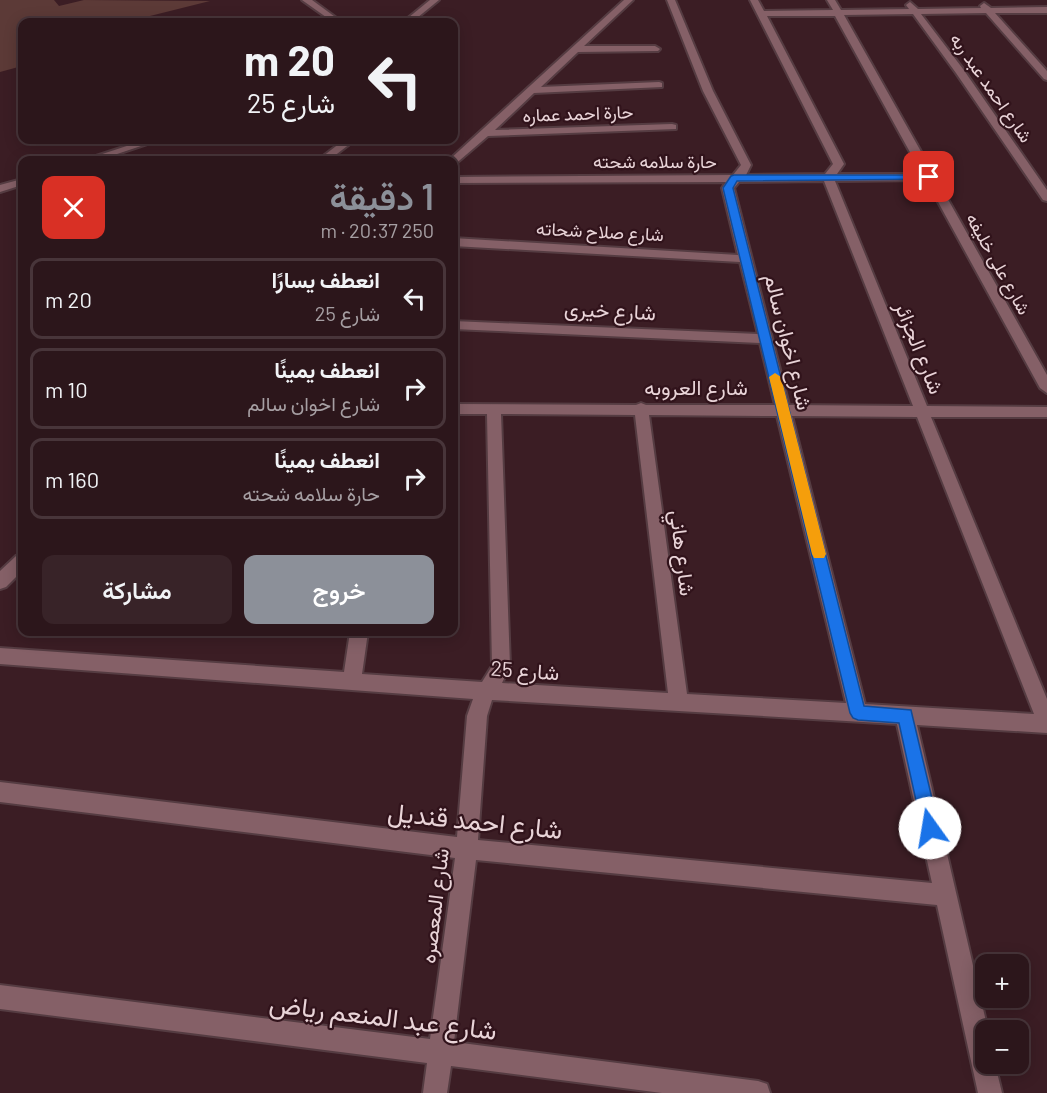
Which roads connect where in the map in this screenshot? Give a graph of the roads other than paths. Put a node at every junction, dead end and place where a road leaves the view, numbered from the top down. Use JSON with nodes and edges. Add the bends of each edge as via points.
{"nodes":[{"id":1,"x":306,"y":0,"type":"edge"},
{"id":2,"x":435,"y":0,"type":"edge"},
{"id":3,"x":629,"y":0,"type":"edge"},
{"id":4,"x":671,"y":0,"type":"edge"},
{"id":5,"x":754,"y":0,"type":"edge"},
{"id":6,"x":831,"y":0,"type":"edge"},
{"id":7,"x":906,"y":0,"type":"edge"},
{"id":8,"x":978,"y":0,"type":"edge"},
{"id":9,"x":1047,"y":9,"type":"edge"},
{"id":10,"x":987,"y":10,"type":"junction"},
{"id":11,"x":915,"y":11,"type":"junction"},
{"id":12,"x":838,"y":12,"type":"junction"},
{"id":13,"x":761,"y":14,"type":"junction"},
{"id":14,"x":332,"y":18,"type":"edge"},
{"id":15,"x":412,"y":18,"type":"edge"},
{"id":16,"x":576,"y":49,"type":"junction"},
{"id":17,"x":655,"y":49,"type":"dead end"},
{"id":18,"x":1047,"y":77,"type":"edge"},
{"id":19,"x":659,"y":85,"type":"dead end"},
{"id":20,"x":531,"y":90,"type":"junction"},
{"id":21,"x":672,"y":127,"type":"dead end"},
{"id":22,"x":485,"y":133,"type":"junction"},
{"id":23,"x":141,"y":144,"type":"edge"},
{"id":24,"x":345,"y":144,"type":"edge"},
{"id":25,"x":102,"y":156,"type":"edge"},
{"id":26,"x":328,"y":156,"type":"edge"},
{"id":27,"x":458,"y":157,"type":"edge"},
{"id":28,"x":929,"y":177,"type":"junction"},
{"id":29,"x":734,"y":178,"type":"junction"},
{"id":30,"x":828,"y":178,"type":"junction"},
{"id":31,"x":458,"y":180,"type":"edge"},
{"id":32,"x":18,"y":183,"type":"edge"},
{"id":33,"x":0,"y":189,"type":"edge"},
{"id":34,"x":1047,"y":198,"type":"edge"},
{"id":35,"x":458,"y":242,"type":"edge"},
{"id":36,"x":745,"y":259,"type":"junction"},
{"id":37,"x":458,"y":325,"type":"edge"},
{"id":38,"x":766,"y":339,"type":"junction"},
{"id":39,"x":1047,"y":388,"type":"edge"},
{"id":40,"x":640,"y":408,"type":"junction"},
{"id":41,"x":458,"y":409,"type":"edge"},
{"id":42,"x":494,"y":409,"type":"junction"},
{"id":43,"x":783,"y":409,"type":"junction"},
{"id":44,"x":921,"y":410,"type":"junction"},
{"id":45,"x":1047,"y":412,"type":"edge"},
{"id":46,"x":18,"y":565,"type":"edge"},
{"id":47,"x":0,"y":582,"type":"edge"},
{"id":48,"x":358,"y":636,"type":"edge"},
{"id":49,"x":0,"y":656,"type":"edge"},
{"id":50,"x":352,"y":681,"type":"junction"},
{"id":51,"x":485,"y":691,"type":"junction"},
{"id":52,"x":679,"y":703,"type":"junction"},
{"id":53,"x":858,"y":713,"type":"junction"},
{"id":54,"x":905,"y":716,"type":"junction"},
{"id":55,"x":1047,"y":723,"type":"edge"},
{"id":56,"x":0,"y":792,"type":"edge"},
{"id":57,"x":468,"y":849,"type":"junction"},
{"id":58,"x":946,"y":895,"type":"junction"},
{"id":59,"x":0,"y":997,"type":"edge"},
{"id":60,"x":441,"y":1054,"type":"junction"},
{"id":61,"x":435,"y":1093,"type":"edge"},
{"id":62,"x":758,"y":1093,"type":"edge"},
{"id":63,"x":990,"y":1093,"type":"edge"}],
"edges":[{"from":1,"to":14,"type":"street"},
{"from":2,"to":15,"type":"street"},
{"from":3,"to":16,"type":"street"},
{"from":4,"to":29,"type":"street","name":"شارع اخوان سالم","via":[[708,91],[746,165]]},
{"from":5,"to":13,"type":"street"},
{"from":6,"to":12,"type":"street","name":"شارع على خليفه"},
{"from":7,"to":11,"type":"street","name":"شارع احمد عبد ربه"},
{"from":8,"to":10,"type":"street"},
{"from":9,"to":10,"type":"street"},
{"from":10,"to":11,"type":"street"},
{"from":10,"to":18,"type":"street"},
{"from":11,"to":12,"type":"street"},
{"from":11,"to":34,"type":"street","name":"شارع احمد عبد ربه"},
{"from":12,"to":13,"type":"street"},
{"from":12,"to":28,"type":"street","name":"شارع على خليفه"},
{"from":13,"to":30,"type":"street","via":[[839,164]]},
{"from":16,"to":17,"type":"street"},
{"from":16,"to":20,"type":"street"},
{"from":19,"to":20,"type":"street"},
{"from":20,"to":22,"type":"street"},
{"from":21,"to":22,"type":"street","name":"حارة احمد عماره"},
{"from":22,"to":27,"type":"street"},
{"from":23,"to":25,"type":"street"},
{"from":24,"to":26,"type":"street"},
{"from":28,"to":30,"type":"street","name":"حارة سلامه شحته"},
{"from":28,"to":39,"type":"street","name":"شارع على خليفه"},
{"from":29,"to":30,"type":"street","name":"حارة سلامه شحته"},
{"from":29,"to":31,"type":"street","name":"حارة سلامه شحته"},
{"from":29,"to":36,"type":"street","name":"شارع اخوان سالم","via":[[728,188]]},
{"from":30,"to":44,"type":"street","name":"شارع الجزائر"},
{"from":32,"to":33,"type":"street"},
{"from":35,"to":36,"type":"street","name":"شارع صلاح شحاته"},
{"from":36,"to":38,"type":"street","name":"شارع اخوان سالم"},
{"from":37,"to":38,"type":"street","name":"شارع خيرى"},
{"from":38,"to":43,"type":"street","name":"شارع اخوان سالم"},
{"from":40,"to":42,"type":"street","name":"شارع العروبه"},
{"from":40,"to":43,"type":"street","name":"شارع العروبه"},
{"from":40,"to":52,"type":"street","name":"شارع هاني"},
{"from":41,"to":42,"type":"street","name":"شارع العروبه"},
{"from":42,"to":51,"type":"street","name":"شارع المعصره","via":[[501,666]]},
{"from":43,"to":44,"type":"street","name":"شارع العروبه"},
{"from":43,"to":53,"type":"street","name":"شارع اخوان سالم"},
{"from":44,"to":45,"type":"street","name":"شارع العروبه"},
{"from":44,"to":55,"type":"street","name":"شارع الجزائر"},
{"from":46,"to":47,"type":"street"},
{"from":48,"to":50,"type":"street"},
{"from":49,"to":50,"type":"street","name":"شارع 25"},
{"from":50,"to":51,"type":"street","name":"شارع 25"},
{"from":51,"to":52,"type":"street","name":"شارع 25"},
{"from":51,"to":57,"type":"street","name":"شارع المعصره","via":[[477,716]]},
{"from":52,"to":53,"type":"street","name":"شارع 25"},
{"from":53,"to":54,"type":"street","name":"شارع 25"},
{"from":54,"to":55,"type":"street","name":"شارع 25"},
{"from":54,"to":58,"type":"street"},
{"from":56,"to":57,"type":"street","name":"شارع احمد قنديل"},
{"from":57,"to":58,"type":"street","name":"شارع احمد قنديل"},
{"from":57,"to":60,"type":"street","name":"شارع المعصره"},
{"from":58,"to":63,"type":"street"},
{"from":59,"to":60,"type":"street","name":"شارع عبد المنعم رياض"},
{"from":60,"to":61,"type":"street","name":"شارع المعصره"},
{"from":60,"to":62,"type":"street","name":"شارع عبد المنعم رياض"}]}
